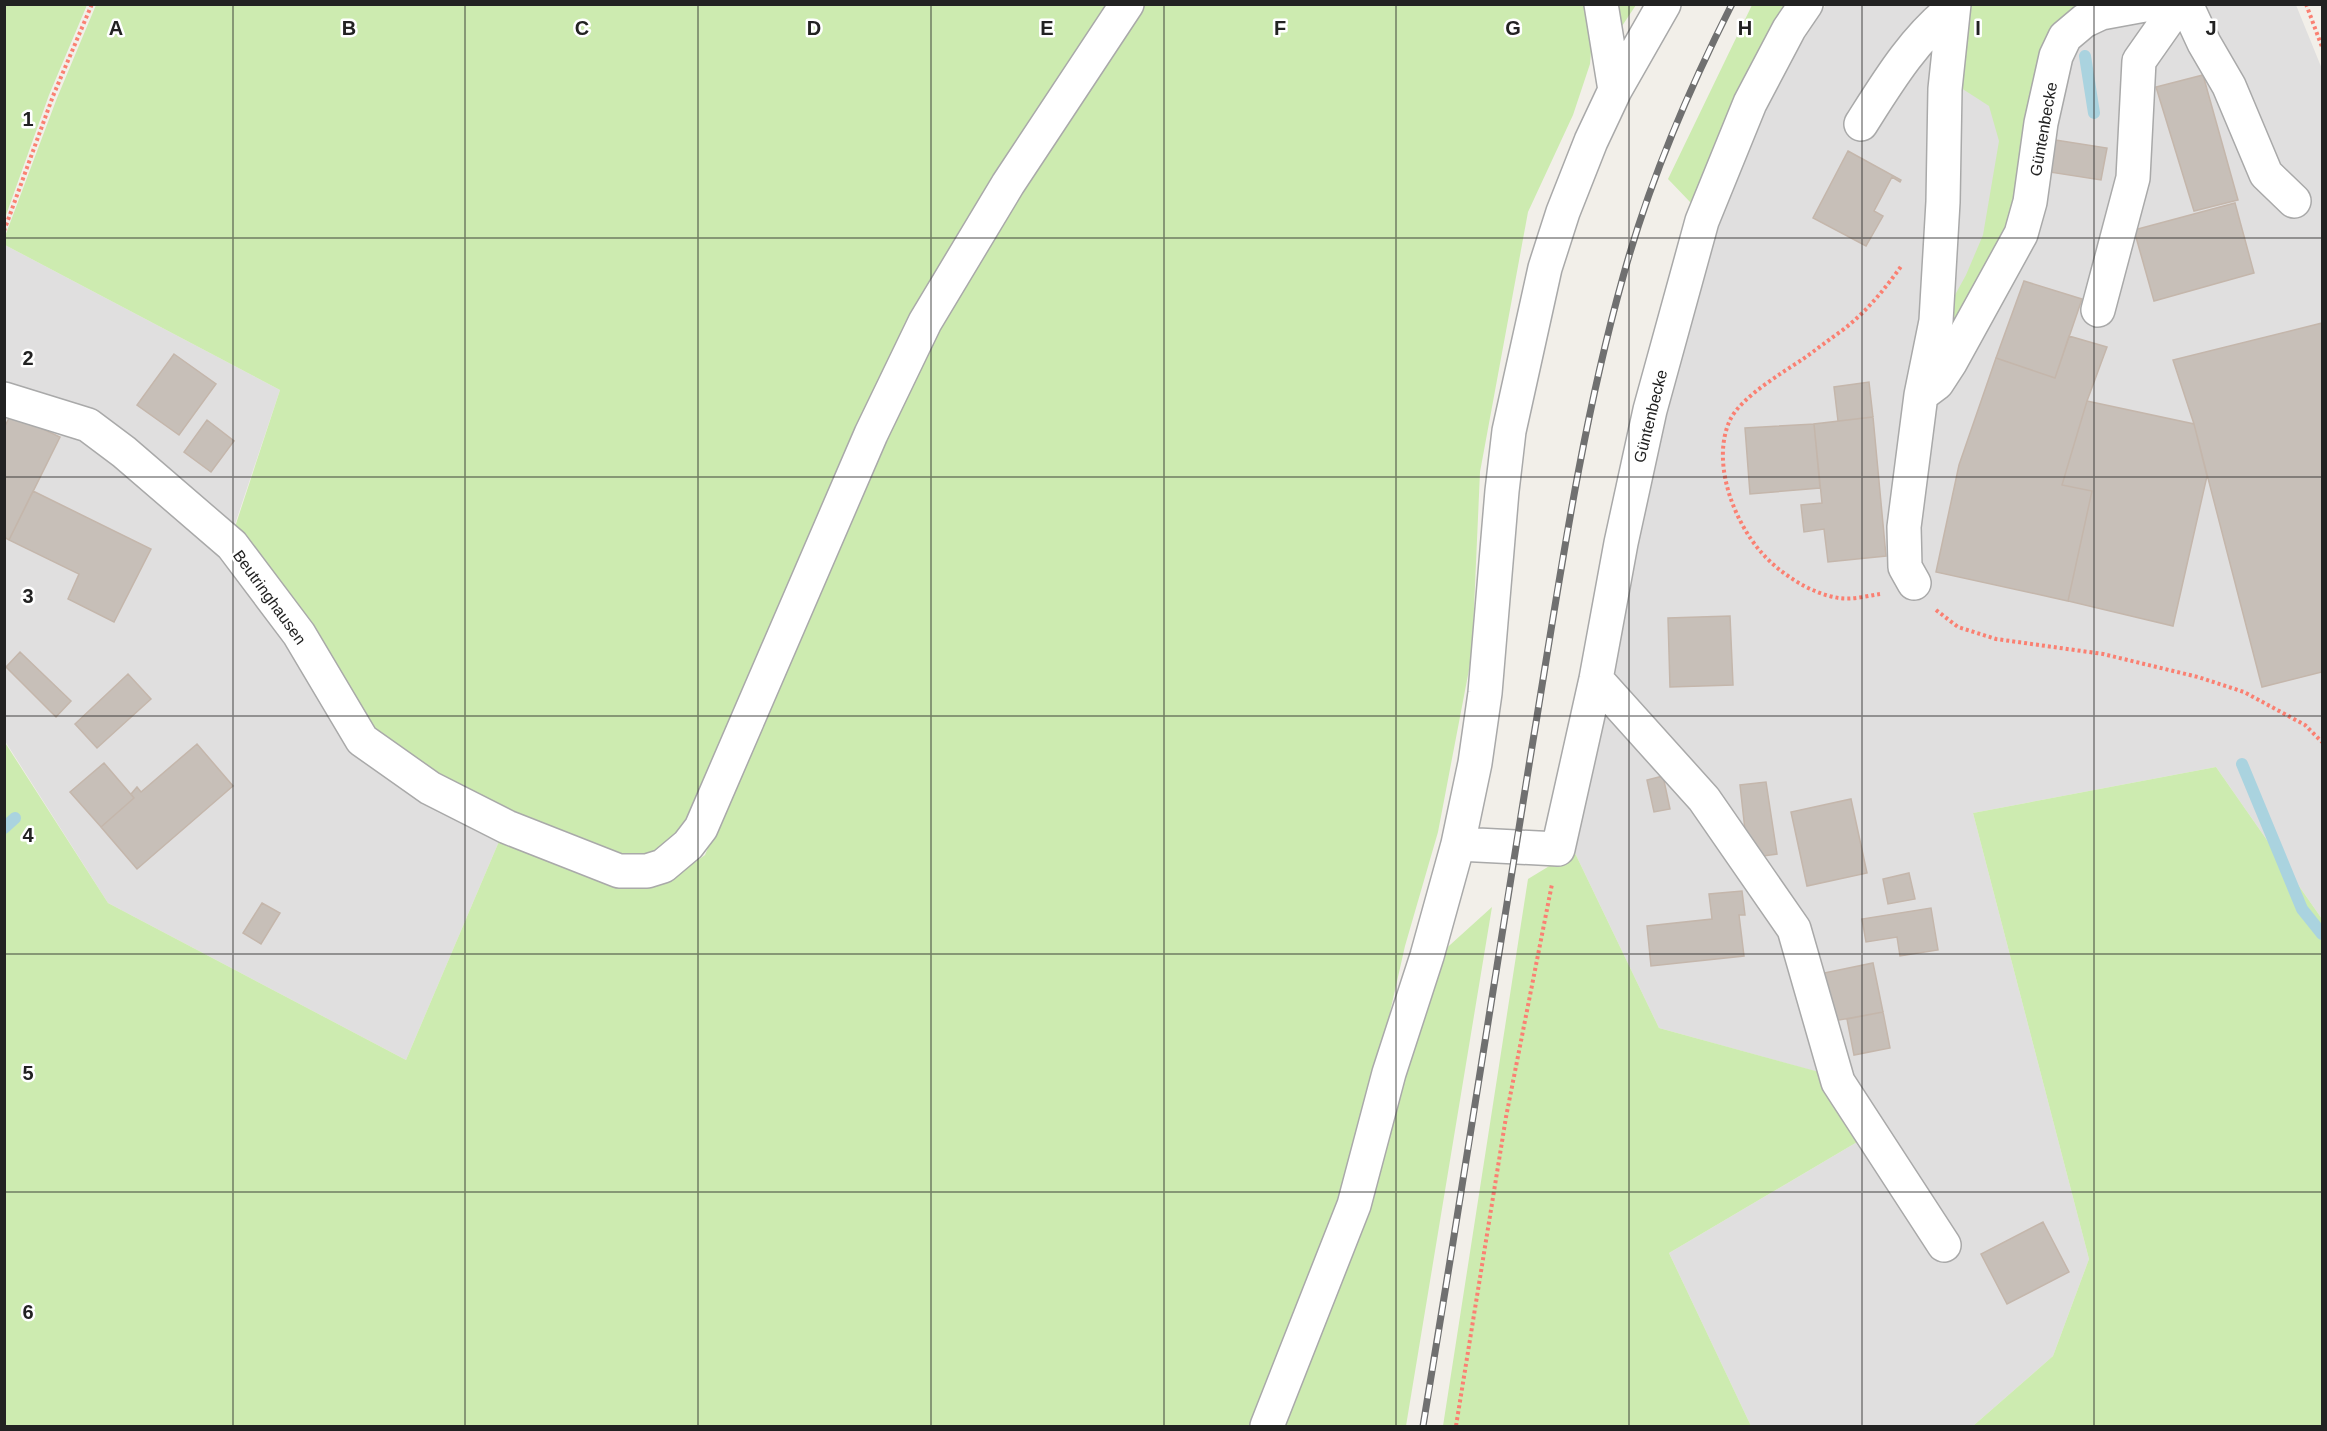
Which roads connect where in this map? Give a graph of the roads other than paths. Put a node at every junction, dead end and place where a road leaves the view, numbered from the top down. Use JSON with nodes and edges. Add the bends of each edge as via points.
{"nodes":[{"id":1,"x":1127,"y":4,"type":"edge"},
{"id":2,"x":1601,"y":4,"type":"edge"},
{"id":3,"x":1664,"y":4,"type":"edge"},
{"id":4,"x":1806,"y":4,"type":"edge"},
{"id":5,"x":2150,"y":4,"type":"edge"},
{"id":6,"x":2179,"y":4,"type":"edge"},
{"id":7,"x":2186,"y":4,"type":"edge"},
{"id":8,"x":1954,"y":6,"type":"edge"},
{"id":9,"x":1615,"y":90,"type":"junction"},
{"id":10,"x":1861,"y":124,"type":"dead end"},
{"id":11,"x":2294,"y":201,"type":"dead end"},
{"id":12,"x":2098,"y":310,"type":"dead end"},
{"id":13,"x":1921,"y":395,"type":"junction"},
{"id":14,"x":4,"y":399,"type":"edge"},
{"id":15,"x":1914,"y":584,"type":"road end"},
{"id":16,"x":1596,"y":679,"type":"junction"},
{"id":17,"x":1458,"y":844,"type":"junction"},
{"id":18,"x":1944,"y":1245,"type":"dead end"},
{"id":19,"x":1267,"y":1426,"type":"edge"}],
"edges":[{"from":1,"to":14,"type":"street","name":"Beutringhausen","via":[[1008,184],[925,322],[871,434],[701,828],[682,852],[663,866],[619,871],[507,827],[430,788],[362,740],[299,634],[232,546],[88,425]]},
{"from":2,"to":9,"type":"street"},
{"from":3,"to":9,"type":"street"},
{"from":4,"to":16,"type":"street","name":"Güntenbecke","via":[[1750,103],[1702,221],[1650,410]]},
{"from":5,"to":13,"type":"street","name":"Güntenbecke","via":[[2101,13],[2084,21],[2065,38],[2056,56],[2021,234],[1950,363],[1937,383]]},
{"from":6,"to":12,"type":"street","via":[[2139,61],[2133,178]]},
{"from":7,"to":11,"type":"street","via":[[2229,86],[2266,174]]},
{"from":8,"to":10,"type":"street","via":[[1913,49]]},
{"from":8,"to":13,"type":"street","via":[[1945,89],[1936,321]]},
{"from":9,"to":17,"type":"street","via":[[1563,212],[1545,268],[1513,408],[1485,693]]},
{"from":13,"to":15,"type":"street","via":[[1904,528],[1905,567]]},
{"from":16,"to":17,"type":"street","name":"Güntenbecke","via":[[1558,849]]},
{"from":16,"to":18,"type":"street","via":[[1704,799],[1794,929],[1838,1082]]},
{"from":17,"to":19,"type":"street","via":[[1354,1205]]}]}
